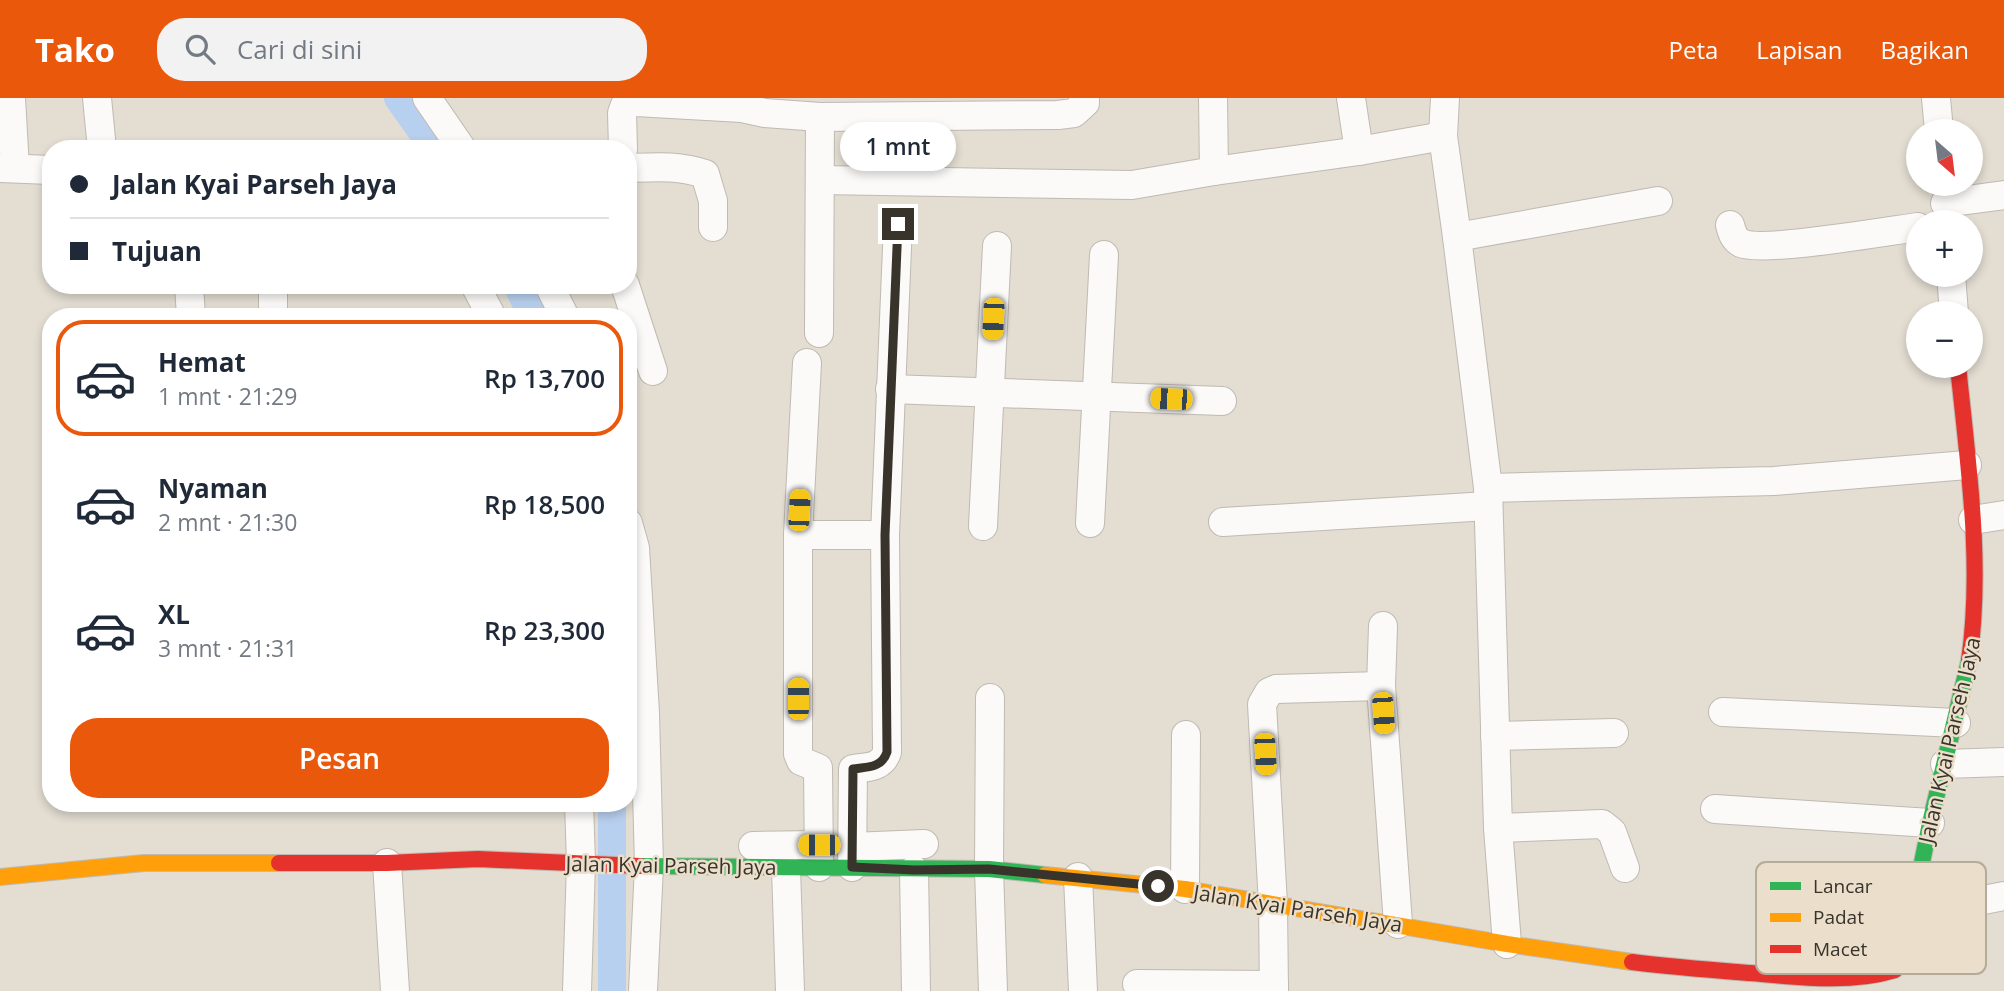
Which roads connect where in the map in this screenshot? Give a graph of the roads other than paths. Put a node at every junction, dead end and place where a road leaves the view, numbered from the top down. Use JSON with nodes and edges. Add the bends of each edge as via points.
{"nodes":[{"id":1,"x":11,"y":98,"type":"edge"},
{"id":2,"x":97,"y":98,"type":"edge"},
{"id":3,"x":427,"y":98,"type":"edge"},
{"id":4,"x":1085,"y":98,"type":"edge"},
{"id":5,"x":1213,"y":98,"type":"edge"},
{"id":6,"x":1351,"y":98,"type":"edge"},
{"id":7,"x":1445,"y":98,"type":"edge"},
{"id":8,"x":1936,"y":98,"type":"edge"},
{"id":9,"x":742,"y":103,"type":"edge"},
{"id":10,"x":820,"y":117,"type":"junction"},
{"id":11,"x":1938,"y":119,"type":"edge"},
{"id":12,"x":1443,"y":136,"type":"junction"},
{"id":13,"x":101,"y":140,"type":"edge"},
{"id":14,"x":456,"y":140,"type":"edge"},
{"id":15,"x":623,"y":140,"type":"edge"},
{"id":16,"x":1359,"y":151,"type":"junction"},
{"id":17,"x":637,"y":167,"type":"edge"},
{"id":18,"x":8,"y":168,"type":"edge"},
{"id":19,"x":42,"y":170,"type":"edge"},
{"id":20,"x":1214,"y":171,"type":"junction"},
{"id":21,"x":820,"y":180,"type":"junction"},
{"id":22,"x":2004,"y":194,"type":"edge"},
{"id":23,"x":1658,"y":201,"type":"dead end"},
{"id":24,"x":1945,"y":203,"type":"edge"},
{"id":25,"x":898,"y":224,"type":"dead end"},
{"id":26,"x":1730,"y":225,"type":"dead end"},
{"id":27,"x":713,"y":227,"type":"dead end"},
{"id":28,"x":1906,"y":229,"type":"edge"},
{"id":29,"x":1457,"y":237,"type":"junction"},
{"id":30,"x":997,"y":246,"type":"dead end"},
{"id":31,"x":1104,"y":255,"type":"dead end"},
{"id":32,"x":637,"y":322,"type":"edge"},
{"id":33,"x":819,"y":333,"type":"dead end"},
{"id":34,"x":807,"y":363,"type":"dead end"},
{"id":35,"x":653,"y":371,"type":"dead end"},
{"id":36,"x":1959,"y":378,"type":"edge"},
{"id":37,"x":890,"y":389,"type":"junction"},
{"id":38,"x":990,"y":392,"type":"junction"},
{"id":39,"x":1095,"y":397,"type":"junction"},
{"id":40,"x":1222,"y":401,"type":"dead end"},
{"id":41,"x":1967,"y":465,"type":"junction"},
{"id":42,"x":1488,"y":497,"type":"junction"},
{"id":43,"x":2004,"y":515,"type":"edge"},
{"id":44,"x":1973,"y":520,"type":"junction"},
{"id":45,"x":1223,"y":522,"type":"dead end"},
{"id":46,"x":1090,"y":523,"type":"dead end"},
{"id":47,"x":983,"y":526,"type":"dead end"},
{"id":48,"x":798,"y":535,"type":"junction"},
{"id":49,"x":885,"y":535,"type":"junction"},
{"id":50,"x":637,"y":580,"type":"edge"},
{"id":51,"x":1383,"y":626,"type":"dead end"},
{"id":52,"x":1381,"y":686,"type":"junction"},
{"id":53,"x":990,"y":698,"type":"dead end"},
{"id":54,"x":1723,"y":712,"type":"dead end"},
{"id":55,"x":1956,"y":723,"type":"junction"},
{"id":56,"x":1614,"y":733,"type":"dead end"},
{"id":57,"x":1186,"y":735,"type":"dead end"},
{"id":58,"x":1495,"y":736,"type":"junction"},
{"id":59,"x":2004,"y":762,"type":"edge"},
{"id":60,"x":1945,"y":764,"type":"junction"},
{"id":61,"x":818,"y":768,"type":"junction"},
{"id":62,"x":853,"y":769,"type":"junction"},
{"id":63,"x":1715,"y":808,"type":"dead end"},
{"id":64,"x":580,"y":812,"type":"edge"},
{"id":65,"x":1930,"y":823,"type":"junction"},
{"id":66,"x":1498,"y":828,"type":"junction"},
{"id":67,"x":753,"y":846,"type":"dead end"},
{"id":68,"x":819,"y":856,"type":"junction"},
{"id":69,"x":852,"y":857,"type":"junction"},
{"id":70,"x":919,"y":857,"type":"junction"},
{"id":71,"x":1922,"y":862,"type":"edge"},
{"id":72,"x":387,"y":863,"type":"junction"},
{"id":73,"x":585,"y":864,"type":"junction"},
{"id":74,"x":644,"y":866,"type":"junction"},
{"id":75,"x":786,"y":868,"type":"junction"},
{"id":76,"x":1625,"y":868,"type":"dead end"},
{"id":77,"x":989,"y":869,"type":"junction"},
{"id":78,"x":0,"y":877,"type":"edge"},
{"id":79,"x":1078,"y":877,"type":"junction"},
{"id":80,"x":1185,"y":889,"type":"junction"},
{"id":81,"x":2004,"y":896,"type":"edge"},
{"id":82,"x":1986,"y":900,"type":"edge"},
{"id":83,"x":1273,"y":905,"type":"junction"},
{"id":84,"x":1398,"y":924,"type":"junction"},
{"id":85,"x":1507,"y":944,"type":"junction"},
{"id":86,"x":1882,"y":974,"type":"edge"},
{"id":87,"x":1137,"y":984,"type":"dead end"},
{"id":88,"x":1848,"y":984,"type":"edge"},
{"id":89,"x":1809,"y":985,"type":"edge"},
{"id":90,"x":1274,"y":988,"type":"edge"},
{"id":91,"x":395,"y":991,"type":"edge"},
{"id":92,"x":577,"y":991,"type":"edge"},
{"id":93,"x":643,"y":991,"type":"edge"},
{"id":94,"x":790,"y":991,"type":"edge"},
{"id":95,"x":916,"y":991,"type":"edge"},
{"id":96,"x":993,"y":991,"type":"edge"},
{"id":97,"x":1083,"y":991,"type":"edge"}],
"edges":[{"from":1,"to":18,"type":"street"},
{"from":2,"to":13,"type":"street"},
{"from":3,"to":14,"type":"street"},
{"from":4,"to":10,"type":"street","via":[[1074,113],[1058,115]]},
{"from":5,"to":20,"type":"street"},
{"from":6,"to":16,"type":"street"},
{"from":7,"to":12,"type":"street"},
{"from":8,"to":11,"type":"street"},
{"from":9,"to":10,"type":"street","via":[[765,113]]},
{"from":9,"to":15,"type":"street","via":[[625,105]]},
{"from":10,"to":21,"type":"street"},
{"from":12,"to":16,"type":"street"},
{"from":12,"to":29,"type":"street"},
{"from":16,"to":20,"type":"street"},
{"from":17,"to":27,"type":"street","via":[[677,167],[705,174],[713,201]]},
{"from":18,"to":19,"type":"street"},
{"from":20,"to":21,"type":"street","via":[[1132,185]]},
{"from":21,"to":33,"type":"street"},
{"from":22,"to":24,"type":"street"},
{"from":23,"to":29,"type":"street"},
{"from":25,"to":37,"type":"street"},
{"from":26,"to":28,"type":"street","via":[[1734,237],[1753,245]]},
{"from":29,"to":42,"type":"street"},
{"from":30,"to":38,"type":"street"},
{"from":31,"to":39,"type":"street"},
{"from":32,"to":35,"type":"street"},
{"from":34,"to":48,"type":"street"},
{"from":36,"to":41,"type":"street","name":"Jalan Kyai Parseh Jaya"},
{"from":37,"to":38,"type":"street"},
{"from":37,"to":49,"type":"street"},
{"from":38,"to":39,"type":"street"},
{"from":38,"to":47,"type":"street"},
{"from":39,"to":40,"type":"street"},
{"from":39,"to":46,"type":"street"},
{"from":41,"to":42,"type":"street"},
{"from":41,"to":44,"type":"street","name":"Jalan Kyai Parseh Jaya"},
{"from":42,"to":45,"type":"street"},
{"from":42,"to":58,"type":"street"},
{"from":43,"to":44,"type":"street"},
{"from":44,"to":55,"type":"street","name":"Jalan Kyai Parseh Jaya","via":[[1975,622]]},
{"from":48,"to":49,"type":"street"},
{"from":48,"to":61,"type":"street","via":[[798,754],[800,761]]},
{"from":49,"to":62,"type":"street","via":[[887,752],[877,765]]},
{"from":50,"to":74,"type":"street","via":[[643,676]]},
{"from":51,"to":52,"type":"street"},
{"from":52,"to":83,"type":"street","via":[[1276,689],[1262,704]]},
{"from":52,"to":84,"type":"street"},
{"from":53,"to":77,"type":"street"},
{"from":54,"to":55,"type":"street"},
{"from":55,"to":60,"type":"street","name":"Jalan Kyai Parseh Jaya"},
{"from":56,"to":58,"type":"street"},
{"from":57,"to":80,"type":"street"},
{"from":58,"to":66,"type":"street"},
{"from":59,"to":60,"type":"street"},
{"from":60,"to":65,"type":"street","name":"Jalan Kyai Parseh Jaya"},
{"from":61,"to":62,"type":"street"},
{"from":61,"to":68,"type":"street"},
{"from":62,"to":69,"type":"street"},
{"from":63,"to":65,"type":"street"},
{"from":64,"to":73,"type":"street"},
{"from":65,"to":71,"type":"street","name":"Jalan Kyai Parseh Jaya"},
{"from":66,"to":76,"type":"street","via":[[1602,824],[1612,832]]},
{"from":66,"to":85,"type":"street"},
{"from":67,"to":68,"type":"street"},
{"from":68,"to":69,"type":"street","name":"Jalan Kyai Parseh Jaya"},
{"from":68,"to":75,"type":"street","name":"Jalan Kyai Parseh Jaya"},
{"from":69,"to":70,"type":"street"},
{"from":70,"to":77,"type":"street","name":"Jalan Kyai Parseh Jaya"},
{"from":70,"to":95,"type":"street"},
{"from":72,"to":73,"type":"street","name":"Jalan Kyai Parseh Jaya","via":[[478,859]]},
{"from":72,"to":78,"type":"street","name":"Jalan Kyai Parseh Jaya","via":[[144,863]]},
{"from":72,"to":91,"type":"street"},
{"from":73,"to":74,"type":"street","name":"Jalan Kyai Parseh Jaya"},
{"from":73,"to":92,"type":"street"},
{"from":74,"to":75,"type":"street","name":"Jalan Kyai Parseh Jaya"},
{"from":74,"to":93,"type":"street"},
{"from":75,"to":94,"type":"street"},
{"from":77,"to":79,"type":"street","name":"Jalan Kyai Parseh Jaya"},
{"from":77,"to":96,"type":"street"},
{"from":79,"to":80,"type":"street","name":"Jalan Kyai Parseh Jaya"},
{"from":79,"to":97,"type":"street"},
{"from":80,"to":83,"type":"street","name":"Jalan Kyai Parseh Jaya"},
{"from":81,"to":82,"type":"street"},
{"from":83,"to":84,"type":"street","name":"Jalan Kyai Parseh Jaya"},
{"from":83,"to":90,"type":"street"},
{"from":84,"to":85,"type":"street","name":"Jalan Kyai Parseh Jaya"},
{"from":85,"to":89,"type":"street","name":"Jalan Kyai Parseh Jaya"},
{"from":86,"to":88,"type":"street","name":"Jalan Kyai Parseh Jaya"},
{"from":87,"to":90,"type":"street"},
{"from":88,"to":89,"type":"street","name":"Jalan Kyai Parseh Jaya"}]}
